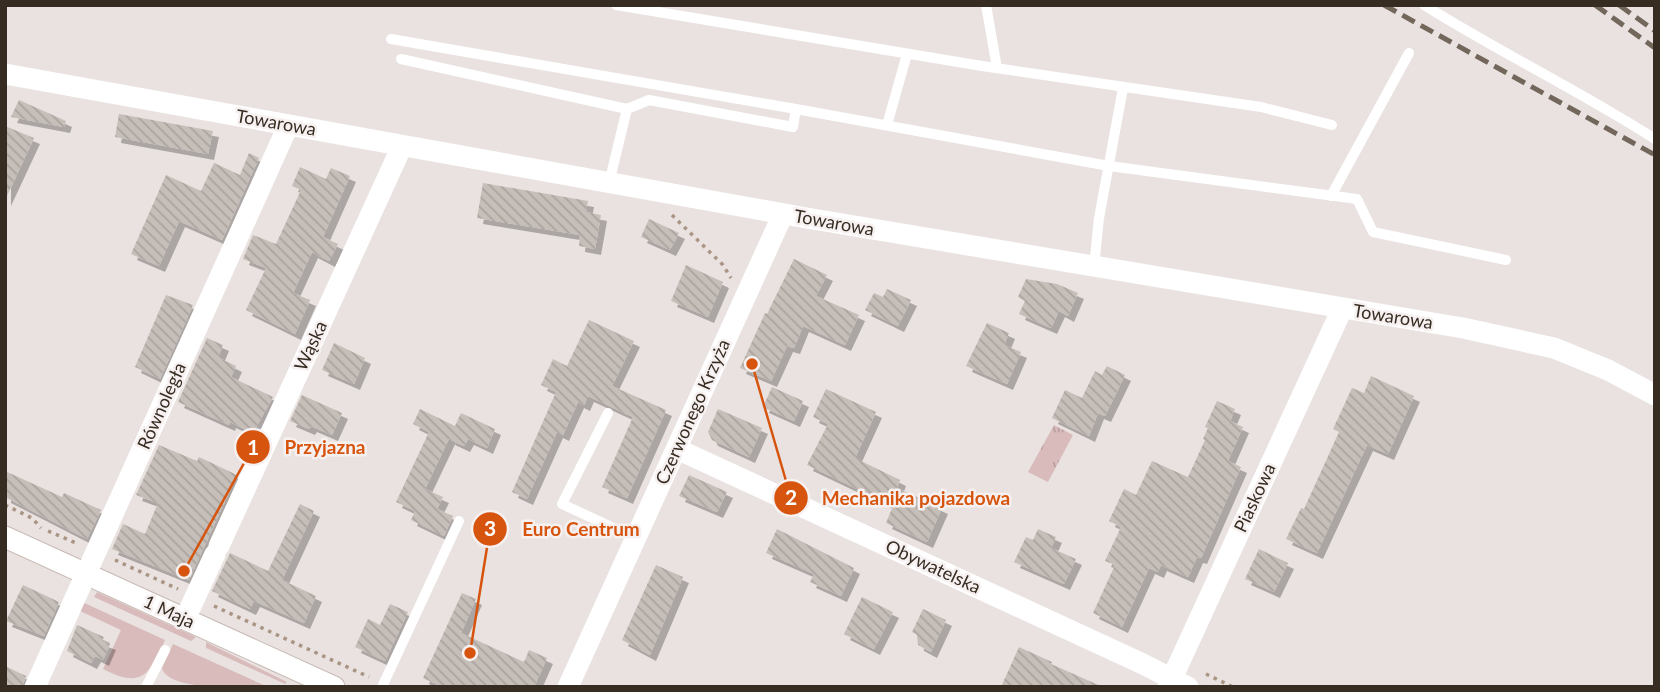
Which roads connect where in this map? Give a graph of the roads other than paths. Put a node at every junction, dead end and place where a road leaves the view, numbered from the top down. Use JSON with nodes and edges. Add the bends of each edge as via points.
{"nodes":[{"id":1,"x":616,"y":5,"type":"edge"},
{"id":2,"x":986,"y":5,"type":"edge"},
{"id":3,"x":1424,"y":5,"type":"edge"},
{"id":4,"x":391,"y":39,"type":"dead end"},
{"id":5,"x":1409,"y":53,"type":"dead end"},
{"id":6,"x":907,"y":54,"type":"junction"},
{"id":7,"x":401,"y":59,"type":"dead end"},
{"id":8,"x":997,"y":68,"type":"junction"},
{"id":9,"x":5,"y":75,"type":"edge"},
{"id":10,"x":1123,"y":88,"type":"junction"},
{"id":11,"x":627,"y":109,"type":"junction"},
{"id":12,"x":796,"y":109,"type":"junction"},
{"id":13,"x":887,"y":125,"type":"junction"},
{"id":14,"x":1332,"y":125,"type":"dead end"},
{"id":15,"x":288,"y":126,"type":"junction"},
{"id":16,"x":1655,"y":139,"type":"edge"},
{"id":17,"x":402,"y":146,"type":"junction"},
{"id":18,"x":1109,"y":166,"type":"junction"},
{"id":19,"x":608,"y":183,"type":"junction"},
{"id":20,"x":1331,"y":195,"type":"junction"},
{"id":21,"x":783,"y":214,"type":"junction"},
{"id":22,"x":1506,"y":260,"type":"dead end"},
{"id":23,"x":1094,"y":267,"type":"junction"},
{"id":24,"x":1342,"y":309,"type":"junction"},
{"id":25,"x":1655,"y":395,"type":"edge"},
{"id":26,"x":608,"y":413,"type":"dead end"},
{"id":27,"x":677,"y":449,"type":"junction"},
{"id":28,"x":459,"y":521,"type":"dead end"},
{"id":29,"x":5,"y":537,"type":"edge"},
{"id":30,"x":635,"y":538,"type":"junction"},
{"id":31,"x":87,"y":574,"type":"junction"},
{"id":32,"x":185,"y":619,"type":"junction"},
{"id":33,"x":165,"y":650,"type":"dead end"},
{"id":34,"x":304,"y":681,"type":"edge"},
{"id":35,"x":1183,"y":681,"type":"edge"},
{"id":36,"x":35,"y":687,"type":"edge"},
{"id":37,"x":146,"y":687,"type":"edge"},
{"id":38,"x":334,"y":687,"type":"edge"},
{"id":39,"x":382,"y":687,"type":"edge"},
{"id":40,"x":568,"y":687,"type":"edge"}],
"edges":[{"from":1,"to":6,"type":"lane"},
{"from":2,"to":8,"type":"lane"},
{"from":3,"to":16,"type":"lane"},
{"from":4,"to":12,"type":"lane"},
{"from":5,"to":20,"type":"lane"},
{"from":6,"to":8,"type":"lane"},
{"from":6,"to":13,"type":"lane"},
{"from":7,"to":11,"type":"lane"},
{"from":8,"to":10,"type":"lane"},
{"from":9,"to":15,"type":"street","name":"Towarowa"},
{"from":10,"to":14,"type":"lane","via":[[1261,107]]},
{"from":10,"to":18,"type":"lane"},
{"from":11,"to":12,"type":"lane","via":[[649,100],[793,127]]},
{"from":11,"to":19,"type":"lane"},
{"from":12,"to":13,"type":"lane"},
{"from":13,"to":18,"type":"lane"},
{"from":15,"to":17,"type":"street","name":"Towarowa"},
{"from":15,"to":31,"type":"street","name":"Równoległa"},
{"from":17,"to":19,"type":"street","name":"Towarowa"},
{"from":17,"to":32,"type":"street","name":"Wąska"},
{"from":18,"to":20,"type":"lane"},
{"from":18,"to":23,"type":"lane"},
{"from":19,"to":21,"type":"street","name":"Towarowa"},
{"from":20,"to":22,"type":"lane","via":[[1357,199],[1373,232]]},
{"from":21,"to":23,"type":"street","name":"Towarowa"},
{"from":21,"to":27,"type":"street","name":"Czerwonego Krzyża"},
{"from":23,"to":24,"type":"street","name":"Towarowa"},
{"from":24,"to":25,"type":"street","name":"Towarowa","via":[[1554,348]]},
{"from":24,"to":35,"type":"street","name":"Piaskowa"},
{"from":26,"to":30,"type":"lane","via":[[562,503]]},
{"from":27,"to":30,"type":"street","name":"Czerwonego Krzyża"},
{"from":27,"to":35,"type":"street","name":"Obywatelska"},
{"from":28,"to":39,"type":"lane"},
{"from":29,"to":31,"type":"street","name":"1 Maja"},
{"from":30,"to":40,"type":"street","name":"Czerwonego Krzyża"},
{"from":31,"to":32,"type":"street","name":"1 Maja"},
{"from":31,"to":36,"type":"street","name":"Równoległa"},
{"from":32,"to":34,"type":"street","name":"1 Maja"},
{"from":33,"to":37,"type":"lane"},
{"from":34,"to":38,"type":"street","name":"1 Maja"}]}
